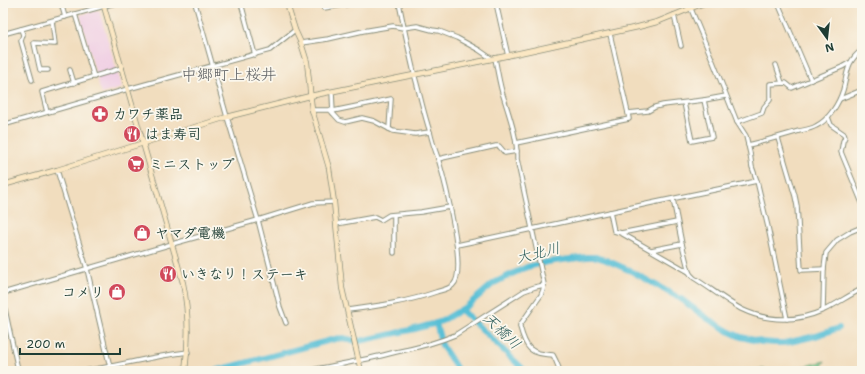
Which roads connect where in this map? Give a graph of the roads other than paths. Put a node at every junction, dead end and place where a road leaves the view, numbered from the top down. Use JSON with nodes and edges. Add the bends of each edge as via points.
{"nodes":[{"id":1,"x":61,"y":3,"type":"edge"},
{"id":2,"x":115,"y":3,"type":"edge"},
{"id":3,"x":195,"y":3,"type":"edge"},
{"id":4,"x":241,"y":3,"type":"edge"},
{"id":5,"x":287,"y":3,"type":"edge"},
{"id":6,"x":356,"y":3,"type":"edge"},
{"id":7,"x":399,"y":3,"type":"edge"},
{"id":8,"x":496,"y":3,"type":"edge"},
{"id":9,"x":684,"y":3,"type":"edge"},
{"id":10,"x":704,"y":3,"type":"edge"},
{"id":11,"x":778,"y":3,"type":"edge"},
{"id":12,"x":104,"y":4,"type":"edge"},
{"id":13,"x":324,"y":8,"type":"dead end"},
{"id":14,"x":690,"y":9,"type":"junction"},
{"id":15,"x":75,"y":14,"type":"junction"},
{"id":16,"x":674,"y":15,"type":"junction"},
{"id":17,"x":65,"y":17,"type":"junction"},
{"id":18,"x":52,"y":21,"type":"junction"},
{"id":19,"x":404,"y":28,"type":"junction"},
{"id":20,"x":21,"y":29,"type":"junction"},
{"id":21,"x":295,"y":30,"type":"junction"},
{"id":22,"x":3,"y":34,"type":"edge"},
{"id":23,"x":610,"y":34,"type":"junction"},
{"id":24,"x":301,"y":43,"type":"junction"},
{"id":25,"x":681,"y":46,"type":"dead end"},
{"id":26,"x":862,"y":50,"type":"edge"},
{"id":27,"x":255,"y":55,"type":"junction"},
{"id":28,"x":508,"y":56,"type":"junction"},
{"id":29,"x":493,"y":59,"type":"junction"},
{"id":30,"x":850,"y":63,"type":"junction"},
{"id":31,"x":213,"y":66,"type":"junction"},
{"id":32,"x":776,"y":66,"type":"dead end"},
{"id":33,"x":122,"y":68,"type":"junction"},
{"id":34,"x":48,"y":70,"type":"dead end"},
{"id":35,"x":70,"y":70,"type":"dead end"},
{"id":36,"x":415,"y":75,"type":"junction"},
{"id":37,"x":94,"y":77,"type":"junction"},
{"id":38,"x":32,"y":80,"type":"dead end"},
{"id":39,"x":811,"y":80,"type":"junction"},
{"id":40,"x":74,"y":83,"type":"junction"},
{"id":41,"x":782,"y":83,"type":"junction"},
{"id":42,"x":128,"y":89,"type":"junction"},
{"id":43,"x":862,"y":90,"type":"edge"},
{"id":44,"x":332,"y":92,"type":"junction"},
{"id":45,"x":310,"y":96,"type":"junction"},
{"id":46,"x":726,"y":96,"type":"junction"},
{"id":47,"x":840,"y":99,"type":"junction"},
{"id":48,"x":704,"y":100,"type":"junction"},
{"id":49,"x":684,"y":103,"type":"junction"},
{"id":50,"x":312,"y":110,"type":"junction"},
{"id":51,"x":47,"y":112,"type":"junction"},
{"id":52,"x":333,"y":112,"type":"junction"},
{"id":53,"x":628,"y":113,"type":"junction"},
{"id":54,"x":227,"y":117,"type":"junction"},
{"id":55,"x":828,"y":117,"type":"junction"},
{"id":56,"x":737,"y":122,"type":"junction"},
{"id":57,"x":3,"y":125,"type":"edge"},
{"id":58,"x":389,"y":128,"type":"junction"},
{"id":59,"x":430,"y":132,"type":"junction"},
{"id":60,"x":778,"y":138,"type":"junction"},
{"id":61,"x":516,"y":142,"type":"junction"},
{"id":62,"x":143,"y":144,"type":"junction"},
{"id":63,"x":748,"y":145,"type":"junction"},
{"id":64,"x":517,"y":151,"type":"junction"},
{"id":65,"x":438,"y":159,"type":"junction"},
{"id":66,"x":57,"y":170,"type":"junction"},
{"id":67,"x":757,"y":181,"type":"junction"},
{"id":68,"x":3,"y":185,"type":"edge"},
{"id":69,"x":673,"y":199,"type":"junction"},
{"id":70,"x":334,"y":202,"type":"junction"},
{"id":71,"x":862,"y":203,"type":"edge"},
{"id":72,"x":450,"y":207,"type":"junction"},
{"id":73,"x":610,"y":212,"type":"junction"},
{"id":74,"x":394,"y":215,"type":"junction"},
{"id":75,"x":258,"y":220,"type":"junction"},
{"id":76,"x":677,"y":222,"type":"junction"},
{"id":77,"x":336,"y":224,"type":"junction"},
{"id":78,"x":862,"y":227,"type":"edge"},
{"id":79,"x":532,"y":229,"type":"junction"},
{"id":80,"x":621,"y":233,"type":"junction"},
{"id":81,"x":172,"y":244,"type":"junction"},
{"id":82,"x":682,"y":244,"type":"junction"},
{"id":83,"x":457,"y":245,"type":"junction"},
{"id":84,"x":651,"y":250,"type":"junction"},
{"id":85,"x":394,"y":253,"type":"dead end"},
{"id":86,"x":87,"y":269,"type":"junction"},
{"id":87,"x":824,"y":269,"type":"junction"},
{"id":88,"x":689,"y":272,"type":"junction"},
{"id":89,"x":544,"y":284,"type":"junction"},
{"id":90,"x":862,"y":289,"type":"edge"},
{"id":91,"x":3,"y":293,"type":"edge"},
{"id":92,"x":3,"y":300,"type":"edge"},
{"id":93,"x":823,"y":310,"type":"junction"},
{"id":94,"x":348,"y":312,"type":"junction"},
{"id":95,"x":787,"y":320,"type":"junction"},
{"id":96,"x":286,"y":323,"type":"dead end"},
{"id":97,"x":188,"y":353,"type":"junction"},
{"id":98,"x":358,"y":360,"type":"junction"},
{"id":99,"x":110,"y":367,"type":"junction"},
{"id":100,"x":19,"y":371,"type":"edge"},
{"id":101,"x":83,"y":371,"type":"edge"},
{"id":102,"x":185,"y":371,"type":"edge"},
{"id":103,"x":306,"y":371,"type":"edge"},
{"id":104,"x":361,"y":371,"type":"edge"},
{"id":105,"x":560,"y":371,"type":"edge"}],
"edges":[{"from":1,"to":17,"type":"street"},
{"from":2,"to":12,"type":"street"},
{"from":3,"to":31,"type":"street"},
{"from":4,"to":27,"type":"street"},
{"from":5,"to":21,"type":"street"},
{"from":6,"to":13,"type":"street"},
{"from":7,"to":19,"type":"street"},
{"from":8,"to":28,"type":"street"},
{"from":9,"to":14,"type":"street"},
{"from":10,"to":14,"type":"street"},
{"from":11,"to":39,"type":"street"},
{"from":12,"to":15,"type":"street"},
{"from":12,"to":33,"type":"street"},
{"from":14,"to":16,"type":"street"},
{"from":14,"to":46,"type":"street"},
{"from":15,"to":17,"type":"street"},
{"from":15,"to":37,"type":"street"},
{"from":16,"to":23,"type":"street"},
{"from":16,"to":25,"type":"street"},
{"from":17,"to":18,"type":"street"},
{"from":18,"to":20,"type":"street"},
{"from":18,"to":34,"type":"street","via":[[55,44],[34,43],[40,70]]},
{"from":19,"to":24,"type":"street","via":[[393,26]]},
{"from":19,"to":29,"type":"street","via":[[417,26],[439,31],[457,38]]},
{"from":19,"to":36,"type":"street"},
{"from":20,"to":22,"type":"street"},
{"from":20,"to":38,"type":"street","via":[[21,41]]},
{"from":21,"to":24,"type":"street"},
{"from":21,"to":27,"type":"street","via":[[270,50]]},
{"from":23,"to":28,"type":"street"},
{"from":23,"to":53,"type":"street"},
{"from":24,"to":45,"type":"street","via":[[307,62]]},
{"from":26,"to":30,"type":"street"},
{"from":27,"to":31,"type":"street"},
{"from":28,"to":29,"type":"street"},
{"from":29,"to":36,"type":"street"},
{"from":29,"to":61,"type":"street"},
{"from":30,"to":39,"type":"street"},
{"from":30,"to":47,"type":"street"},
{"from":31,"to":42,"type":"street"},
{"from":31,"to":54,"type":"street"},
{"from":32,"to":41,"type":"street"},
{"from":33,"to":37,"type":"street"},
{"from":33,"to":42,"type":"street"},
{"from":35,"to":40,"type":"street"},
{"from":36,"to":44,"type":"street"},
{"from":36,"to":59,"type":"street"},
{"from":37,"to":40,"type":"street"},
{"from":39,"to":41,"type":"street","via":[[792,88]]},
{"from":40,"to":51,"type":"street","via":[[42,92]]},
{"from":41,"to":56,"type":"street","via":[[770,84],[770,100],[762,114]]},
{"from":42,"to":51,"type":"street"},
{"from":42,"to":62,"type":"street"},
{"from":43,"to":47,"type":"street"},
{"from":44,"to":45,"type":"street"},
{"from":44,"to":52,"type":"street"},
{"from":45,"to":50,"type":"street"},
{"from":45,"to":54,"type":"street"},
{"from":46,"to":48,"type":"street"},
{"from":46,"to":56,"type":"street"},
{"from":47,"to":55,"type":"street"},
{"from":48,"to":49,"type":"street"},
{"from":48,"to":49,"type":"street","via":[[712,137],[692,141]]},
{"from":49,"to":53,"type":"street","via":[[655,107],[648,112]]},
{"from":50,"to":52,"type":"street"},
{"from":50,"to":70,"type":"street","via":[[329,168]]},
{"from":51,"to":57,"type":"street"},
{"from":52,"to":58,"type":"street","via":[[339,120],[345,122],[362,118]]},
{"from":52,"to":58,"type":"street","via":[[391,99]]},
{"from":53,"to":61,"type":"street","via":[[628,120]]},
{"from":54,"to":62,"type":"street"},
{"from":54,"to":75,"type":"street"},
{"from":55,"to":60,"type":"street","via":[[817,126]]},
{"from":55,"to":71,"type":"street","via":[[831,125],[844,134],[841,152]]},
{"from":56,"to":63,"type":"street","via":[[746,136]]},
{"from":58,"to":59,"type":"street","via":[[393,131],[415,134]]},
{"from":59,"to":65,"type":"street"},
{"from":60,"to":63,"type":"street"},
{"from":60,"to":87,"type":"street","via":[[797,206],[801,270]]},
{"from":61,"to":64,"type":"street"},
{"from":62,"to":66,"type":"street"},
{"from":62,"to":81,"type":"street"},
{"from":63,"to":67,"type":"street"},
{"from":64,"to":65,"type":"street","via":[[505,153],[496,146]]},
{"from":64,"to":79,"type":"street"},
{"from":65,"to":72,"type":"street"},
{"from":66,"to":68,"type":"street"},
{"from":66,"to":86,"type":"street"},
{"from":67,"to":69,"type":"street"},
{"from":67,"to":95,"type":"street"},
{"from":69,"to":73,"type":"street"},
{"from":69,"to":76,"type":"street"},
{"from":70,"to":75,"type":"street","via":[[313,203]]},
{"from":70,"to":77,"type":"street"},
{"from":72,"to":74,"type":"street"},
{"from":72,"to":83,"type":"street"},
{"from":73,"to":79,"type":"street"},
{"from":73,"to":80,"type":"street","via":[[614,231]]},
{"from":74,"to":77,"type":"street","via":[[380,220],[375,217]]},
{"from":74,"to":85,"type":"street"},
{"from":75,"to":81,"type":"street"},
{"from":75,"to":96,"type":"street"},
{"from":76,"to":80,"type":"street"},
{"from":76,"to":82,"type":"street"},
{"from":77,"to":94,"type":"street","via":[[342,288]]},
{"from":78,"to":87,"type":"street","via":[[837,240],[826,253]]},
{"from":79,"to":83,"type":"street"},
{"from":79,"to":89,"type":"street"},
{"from":80,"to":84,"type":"street"},
{"from":81,"to":86,"type":"street"},
{"from":81,"to":97,"type":"street","via":[[185,294]]},
{"from":82,"to":84,"type":"street"},
{"from":82,"to":88,"type":"street"},
{"from":83,"to":94,"type":"street","via":[[458,274],[454,285],[429,295]]},
{"from":84,"to":88,"type":"street"},
{"from":86,"to":91,"type":"street"},
{"from":86,"to":99,"type":"street"},
{"from":87,"to":93,"type":"street"},
{"from":88,"to":95,"type":"street","via":[[694,278],[742,309],[766,318]]},
{"from":89,"to":98,"type":"street","via":[[524,291],[455,335],[410,349]]},
{"from":89,"to":105,"type":"street","via":[[541,295],[520,327],[527,346],[532,351],[553,355]]},
{"from":90,"to":93,"type":"street"},
{"from":92,"to":100,"type":"street"},
{"from":93,"to":95,"type":"street"},
{"from":94,"to":98,"type":"street"},
{"from":97,"to":99,"type":"street","via":[[173,353]]},
{"from":97,"to":102,"type":"street"},
{"from":98,"to":103,"type":"street"},
{"from":98,"to":104,"type":"street"},
{"from":99,"to":101,"type":"street"}]}
